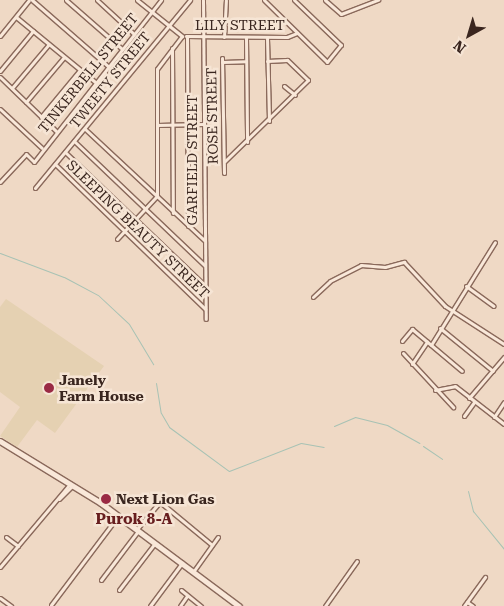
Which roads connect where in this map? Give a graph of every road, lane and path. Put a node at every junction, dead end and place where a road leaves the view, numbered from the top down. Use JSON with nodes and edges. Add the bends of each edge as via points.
{"nodes":[{"id":1,"x":31,"y":0,"type":"edge"},
{"id":2,"x":66,"y":0,"type":"edge"},
{"id":3,"x":97,"y":0,"type":"edge"},
{"id":4,"x":137,"y":0,"type":"edge"},
{"id":5,"x":161,"y":0,"type":"edge"},
{"id":6,"x":190,"y":0,"type":"edge"},
{"id":7,"x":203,"y":0,"type":"edge"},
{"id":8,"x":226,"y":0,"type":"edge"},
{"id":9,"x":264,"y":0,"type":"edge"},
{"id":10,"x":294,"y":0,"type":"edge"},
{"id":11,"x":325,"y":0,"type":"edge"},
{"id":12,"x":378,"y":0,"type":"edge"},
{"id":13,"x":151,"y":12,"type":"junction"},
{"id":14,"x":16,"y":17,"type":"junction"},
{"id":15,"x":169,"y":26,"type":"junction"},
{"id":16,"x":33,"y":31,"type":"junction"},
{"id":17,"x":297,"y":33,"type":"junction"},
{"id":18,"x":134,"y":34,"type":"junction"},
{"id":19,"x":0,"y":36,"type":"edge"},
{"id":20,"x":182,"y":36,"type":"junction"},
{"id":21,"x":187,"y":36,"type":"junction"},
{"id":22,"x":203,"y":37,"type":"junction"},
{"id":23,"x":224,"y":38,"type":"junction"},
{"id":24,"x":246,"y":38,"type":"junction"},
{"id":25,"x":267,"y":38,"type":"junction"},
{"id":26,"x":49,"y":44,"type":"junction"},
{"id":27,"x":172,"y":47,"type":"junction"},
{"id":28,"x":122,"y":49,"type":"junction"},
{"id":29,"x":64,"y":57,"type":"junction"},
{"id":30,"x":246,"y":61,"type":"junction"},
{"id":31,"x":268,"y":61,"type":"junction"},
{"id":32,"x":108,"y":66,"type":"junction"},
{"id":33,"x":80,"y":70,"type":"junction"},
{"id":34,"x":0,"y":71,"type":"edge"},
{"id":35,"x":0,"y":78,"type":"edge"},
{"id":36,"x":95,"y":82,"type":"junction"},
{"id":37,"x":284,"y":86,"type":"dead end"},
{"id":38,"x":12,"y":88,"type":"junction"},
{"id":39,"x":296,"y":95,"type":"junction"},
{"id":40,"x":26,"y":102,"type":"junction"},
{"id":41,"x":0,"y":109,"type":"edge"},
{"id":42,"x":41,"y":117,"type":"junction"},
{"id":43,"x":269,"y":121,"type":"junction"},
{"id":44,"x":157,"y":124,"type":"junction"},
{"id":45,"x":172,"y":124,"type":"junction"},
{"id":46,"x":187,"y":124,"type":"junction"},
{"id":47,"x":204,"y":124,"type":"junction"},
{"id":48,"x":84,"y":129,"type":"junction"},
{"id":49,"x":56,"y":131,"type":"junction"},
{"id":50,"x":74,"y":141,"type":"junction"},
{"id":51,"x":247,"y":142,"type":"junction"},
{"id":52,"x":42,"y":148,"type":"junction"},
{"id":53,"x":65,"y":152,"type":"junction"},
{"id":54,"x":225,"y":161,"type":"junction"},
{"id":55,"x":55,"y":164,"type":"junction"},
{"id":56,"x":224,"y":173,"type":"dead end"},
{"id":57,"x":0,"y":182,"type":"edge"},
{"id":58,"x":35,"y":188,"type":"dead end"},
{"id":59,"x":156,"y":197,"type":"junction"},
{"id":60,"x":145,"y":209,"type":"junction"},
{"id":61,"x":173,"y":213,"type":"junction"},
{"id":62,"x":135,"y":220,"type":"junction"},
{"id":63,"x":188,"y":226,"type":"junction"},
{"id":64,"x":124,"y":232,"type":"junction"},
{"id":65,"x":117,"y":239,"type":"dead end"},
{"id":66,"x":204,"y":241,"type":"junction"},
{"id":67,"x":495,"y":242,"type":"dead end"},
{"id":68,"x":204,"y":265,"type":"junction"},
{"id":69,"x":204,"y":285,"type":"junction"},
{"id":70,"x":466,"y":286,"type":"junction"},
{"id":71,"x":313,"y":297,"type":"dead end"},
{"id":72,"x":494,"y":306,"type":"dead end"},
{"id":73,"x":205,"y":309,"type":"junction"},
{"id":74,"x":451,"y":310,"type":"junction"},
{"id":75,"x":206,"y":319,"type":"dead end"},
{"id":76,"x":440,"y":328,"type":"junction"},
{"id":77,"x":402,"y":341,"type":"dead end"},
{"id":78,"x":427,"y":342,"type":"junction"},
{"id":79,"x":504,"y":344,"type":"edge"},
{"id":80,"x":431,"y":345,"type":"junction"},
{"id":81,"x":403,"y":353,"type":"dead end"},
{"id":82,"x":504,"y":357,"type":"edge"},
{"id":83,"x":412,"y":364,"type":"junction"},
{"id":84,"x":462,"y":371,"type":"dead end"},
{"id":85,"x":493,"y":371,"type":"junction"},
{"id":86,"x":435,"y":390,"type":"junction"},
{"id":87,"x":469,"y":398,"type":"junction"},
{"id":88,"x":474,"y":402,"type":"junction"},
{"id":89,"x":504,"y":402,"type":"edge"},
{"id":90,"x":453,"y":407,"type":"dead end"},
{"id":91,"x":464,"y":416,"type":"dead end"},
{"id":92,"x":494,"y":417,"type":"junction"},
{"id":93,"x":504,"y":424,"type":"edge"},
{"id":94,"x":0,"y":440,"type":"edge"},
{"id":95,"x":71,"y":485,"type":"junction"},
{"id":96,"x":118,"y":515,"type":"junction"},
{"id":97,"x":138,"y":530,"type":"junction"},
{"id":98,"x":6,"y":536,"type":"dead end"},
{"id":99,"x":218,"y":537,"type":"dead end"},
{"id":100,"x":155,"y":543,"type":"junction"},
{"id":101,"x":212,"y":545,"type":"junction"},
{"id":102,"x":18,"y":546,"type":"junction"},
{"id":103,"x":357,"y":561,"type":"dead end"},
{"id":104,"x":182,"y":563,"type":"junction"},
{"id":105,"x":0,"y":567,"type":"edge"},
{"id":106,"x":193,"y":572,"type":"junction"},
{"id":107,"x":485,"y":577,"type":"dead end"},
{"id":108,"x":101,"y":580,"type":"dead end"},
{"id":109,"x":119,"y":590,"type":"dead end"},
{"id":110,"x":181,"y":590,"type":"dead end"},
{"id":111,"x":187,"y":596,"type":"junction"},
{"id":112,"x":0,"y":598,"type":"edge"},
{"id":113,"x":465,"y":604,"type":"edge"},
{"id":114,"x":51,"y":605,"type":"edge"},
{"id":115,"x":10,"y":606,"type":"edge"},
{"id":116,"x":150,"y":606,"type":"edge"},
{"id":117,"x":180,"y":606,"type":"edge"},
{"id":118,"x":201,"y":606,"type":"edge"},
{"id":119,"x":239,"y":606,"type":"edge"},
{"id":120,"x":325,"y":606,"type":"edge"},
{"id":121,"x":473,"y":606,"type":"edge"}],
"edges":[{"from":1,"to":14,"type":"street"},
{"from":1,"to":32,"type":"street"},
{"from":2,"to":28,"type":"street"},
{"from":3,"to":18,"type":"street"},
{"from":4,"to":13,"type":"street"},
{"from":5,"to":13,"type":"street","name":"TINKERBELL STREET"},
{"from":6,"to":15,"type":"street","name":"TWEETY STREET"},
{"from":7,"to":22,"type":"street","name":"GARFIELD STREET"},
{"from":8,"to":23,"type":"street"},
{"from":9,"to":17,"type":"street"},
{"from":10,"to":17,"type":"street","via":[[342,46],[326,62]]},
{"from":11,"to":12,"type":"street","via":[[342,14]]},
{"from":13,"to":15,"type":"street"},
{"from":13,"to":18,"type":"street","name":"TINKERBELL STREET"},
{"from":14,"to":16,"type":"street"},
{"from":14,"to":19,"type":"street"},
{"from":15,"to":20,"type":"street"},
{"from":15,"to":48,"type":"street","name":"TWEETY STREET"},
{"from":16,"to":26,"type":"street"},
{"from":16,"to":34,"type":"street"},
{"from":17,"to":25,"type":"street","name":"LILY STREET"},
{"from":18,"to":28,"type":"street","name":"TINKERBELL STREET"},
{"from":20,"to":21,"type":"street","name":"LILY STREET"},
{"from":20,"to":27,"type":"street"},
{"from":21,"to":22,"type":"street","name":"LILY STREET"},
{"from":21,"to":46,"type":"street"},
{"from":22,"to":23,"type":"street","name":"LILY STREET"},
{"from":22,"to":47,"type":"street","name":"GARFIELD STREET"},
{"from":23,"to":24,"type":"street","name":"LILY STREET"},
{"from":24,"to":25,"type":"street","name":"LILY STREET"},
{"from":24,"to":30,"type":"street"},
{"from":25,"to":31,"type":"street"},
{"from":26,"to":29,"type":"street"},
{"from":26,"to":38,"type":"street"},
{"from":27,"to":44,"type":"street","via":[[158,67]]},
{"from":27,"to":45,"type":"street"},
{"from":28,"to":32,"type":"street","name":"TINKERBELL STREET"},
{"from":29,"to":33,"type":"street"},
{"from":29,"to":40,"type":"street"},
{"from":30,"to":51,"type":"street"},
{"from":30,"to":54,"type":"street","name":"ROSE STREET","via":[[222,60]]},
{"from":31,"to":39,"type":"street","via":[[287,60],[308,78]]},
{"from":31,"to":43,"type":"street"},
{"from":32,"to":36,"type":"street","name":"TINKERBELL STREET"},
{"from":33,"to":36,"type":"street"},
{"from":33,"to":42,"type":"street"},
{"from":35,"to":38,"type":"street"},
{"from":36,"to":49,"type":"street","name":"TINKERBELL STREET"},
{"from":37,"to":39,"type":"street"},
{"from":38,"to":40,"type":"street"},
{"from":39,"to":43,"type":"street"},
{"from":40,"to":42,"type":"street"},
{"from":41,"to":52,"type":"street"},
{"from":42,"to":49,"type":"street"},
{"from":43,"to":51,"type":"street"},
{"from":44,"to":45,"type":"street"},
{"from":44,"to":59,"type":"street"},
{"from":45,"to":46,"type":"street"},
{"from":45,"to":61,"type":"street"},
{"from":46,"to":47,"type":"street"},
{"from":46,"to":63,"type":"street"},
{"from":47,"to":66,"type":"street","name":"GARFIELD STREET"},
{"from":48,"to":50,"type":"street","name":"TWEETY STREET"},
{"from":48,"to":59,"type":"street"},
{"from":49,"to":52,"type":"street","name":"TINKERBELL STREET"},
{"from":50,"to":53,"type":"street","name":"TWEETY STREET"},
{"from":50,"to":60,"type":"street"},
{"from":51,"to":54,"type":"street"},
{"from":52,"to":57,"type":"street","name":"TINKERBELL STREET","via":[[34,162],[26,154]]},
{"from":53,"to":55,"type":"street","name":"TWEETY STREET"},
{"from":53,"to":62,"type":"street"},
{"from":54,"to":56,"type":"street","name":"ROSE STREET"},
{"from":55,"to":58,"type":"street","name":"TWEETY STREET"},
{"from":55,"to":64,"type":"street","name":"SLEEPING BEAUTY STREET"},
{"from":59,"to":60,"type":"street"},
{"from":59,"to":61,"type":"street"},
{"from":60,"to":62,"type":"street"},
{"from":60,"to":68,"type":"street"},
{"from":61,"to":63,"type":"street"},
{"from":62,"to":64,"type":"street"},
{"from":62,"to":69,"type":"street"},
{"from":63,"to":66,"type":"street"},
{"from":64,"to":65,"type":"street"},
{"from":64,"to":73,"type":"street","name":"SLEEPING BEAUTY STREET"},
{"from":66,"to":68,"type":"street","name":"GARFIELD STREET"},
{"from":67,"to":70,"type":"street"},
{"from":68,"to":69,"type":"street","name":"GARFIELD STREET"},
{"from":69,"to":73,"type":"street","name":"GARFIELD STREET"},
{"from":70,"to":72,"type":"street"},
{"from":70,"to":74,"type":"street"},
{"from":71,"to":74,"type":"street","via":[[330,281],[361,265],[385,267],[404,262]]},
{"from":73,"to":75,"type":"street","name":"GARFIELD STREET"},
{"from":74,"to":76,"type":"street"},
{"from":74,"to":79,"type":"street"},
{"from":76,"to":80,"type":"street"},
{"from":76,"to":85,"type":"street"},
{"from":77,"to":78,"type":"street","via":[[412,329]]},
{"from":78,"to":80,"type":"street"},
{"from":78,"to":83,"type":"street"},
{"from":80,"to":84,"type":"street"},
{"from":81,"to":83,"type":"street"},
{"from":82,"to":85,"type":"street"},
{"from":83,"to":86,"type":"street"},
{"from":85,"to":87,"type":"street"},
{"from":86,"to":87,"type":"street","via":[[455,386]]},
{"from":86,"to":90,"type":"street"},
{"from":87,"to":88,"type":"street"},
{"from":88,"to":91,"type":"street"},
{"from":88,"to":92,"type":"street"},
{"from":89,"to":92,"type":"street"},
{"from":92,"to":93,"type":"street"},
{"from":94,"to":95,"type":"street"},
{"from":95,"to":96,"type":"street"},
{"from":95,"to":102,"type":"street"},
{"from":96,"to":97,"type":"street"},
{"from":96,"to":114,"type":"street"},
{"from":97,"to":100,"type":"street"},
{"from":97,"to":101,"type":"street","via":[[160,502]]},
{"from":97,"to":108,"type":"street"},
{"from":98,"to":102,"type":"street"},
{"from":99,"to":101,"type":"street"},
{"from":100,"to":104,"type":"street"},
{"from":100,"to":109,"type":"street"},
{"from":101,"to":106,"type":"street"},
{"from":102,"to":105,"type":"street"},
{"from":103,"to":120,"type":"street"},
{"from":104,"to":106,"type":"street"},
{"from":104,"to":116,"type":"street"},
{"from":106,"to":119,"type":"street"},
{"from":107,"to":113,"type":"street"},
{"from":110,"to":111,"type":"street"},
{"from":111,"to":117,"type":"street"},
{"from":111,"to":118,"type":"street"},
{"from":112,"to":115,"type":"street"},
{"from":113,"to":121,"type":"street"}]}
